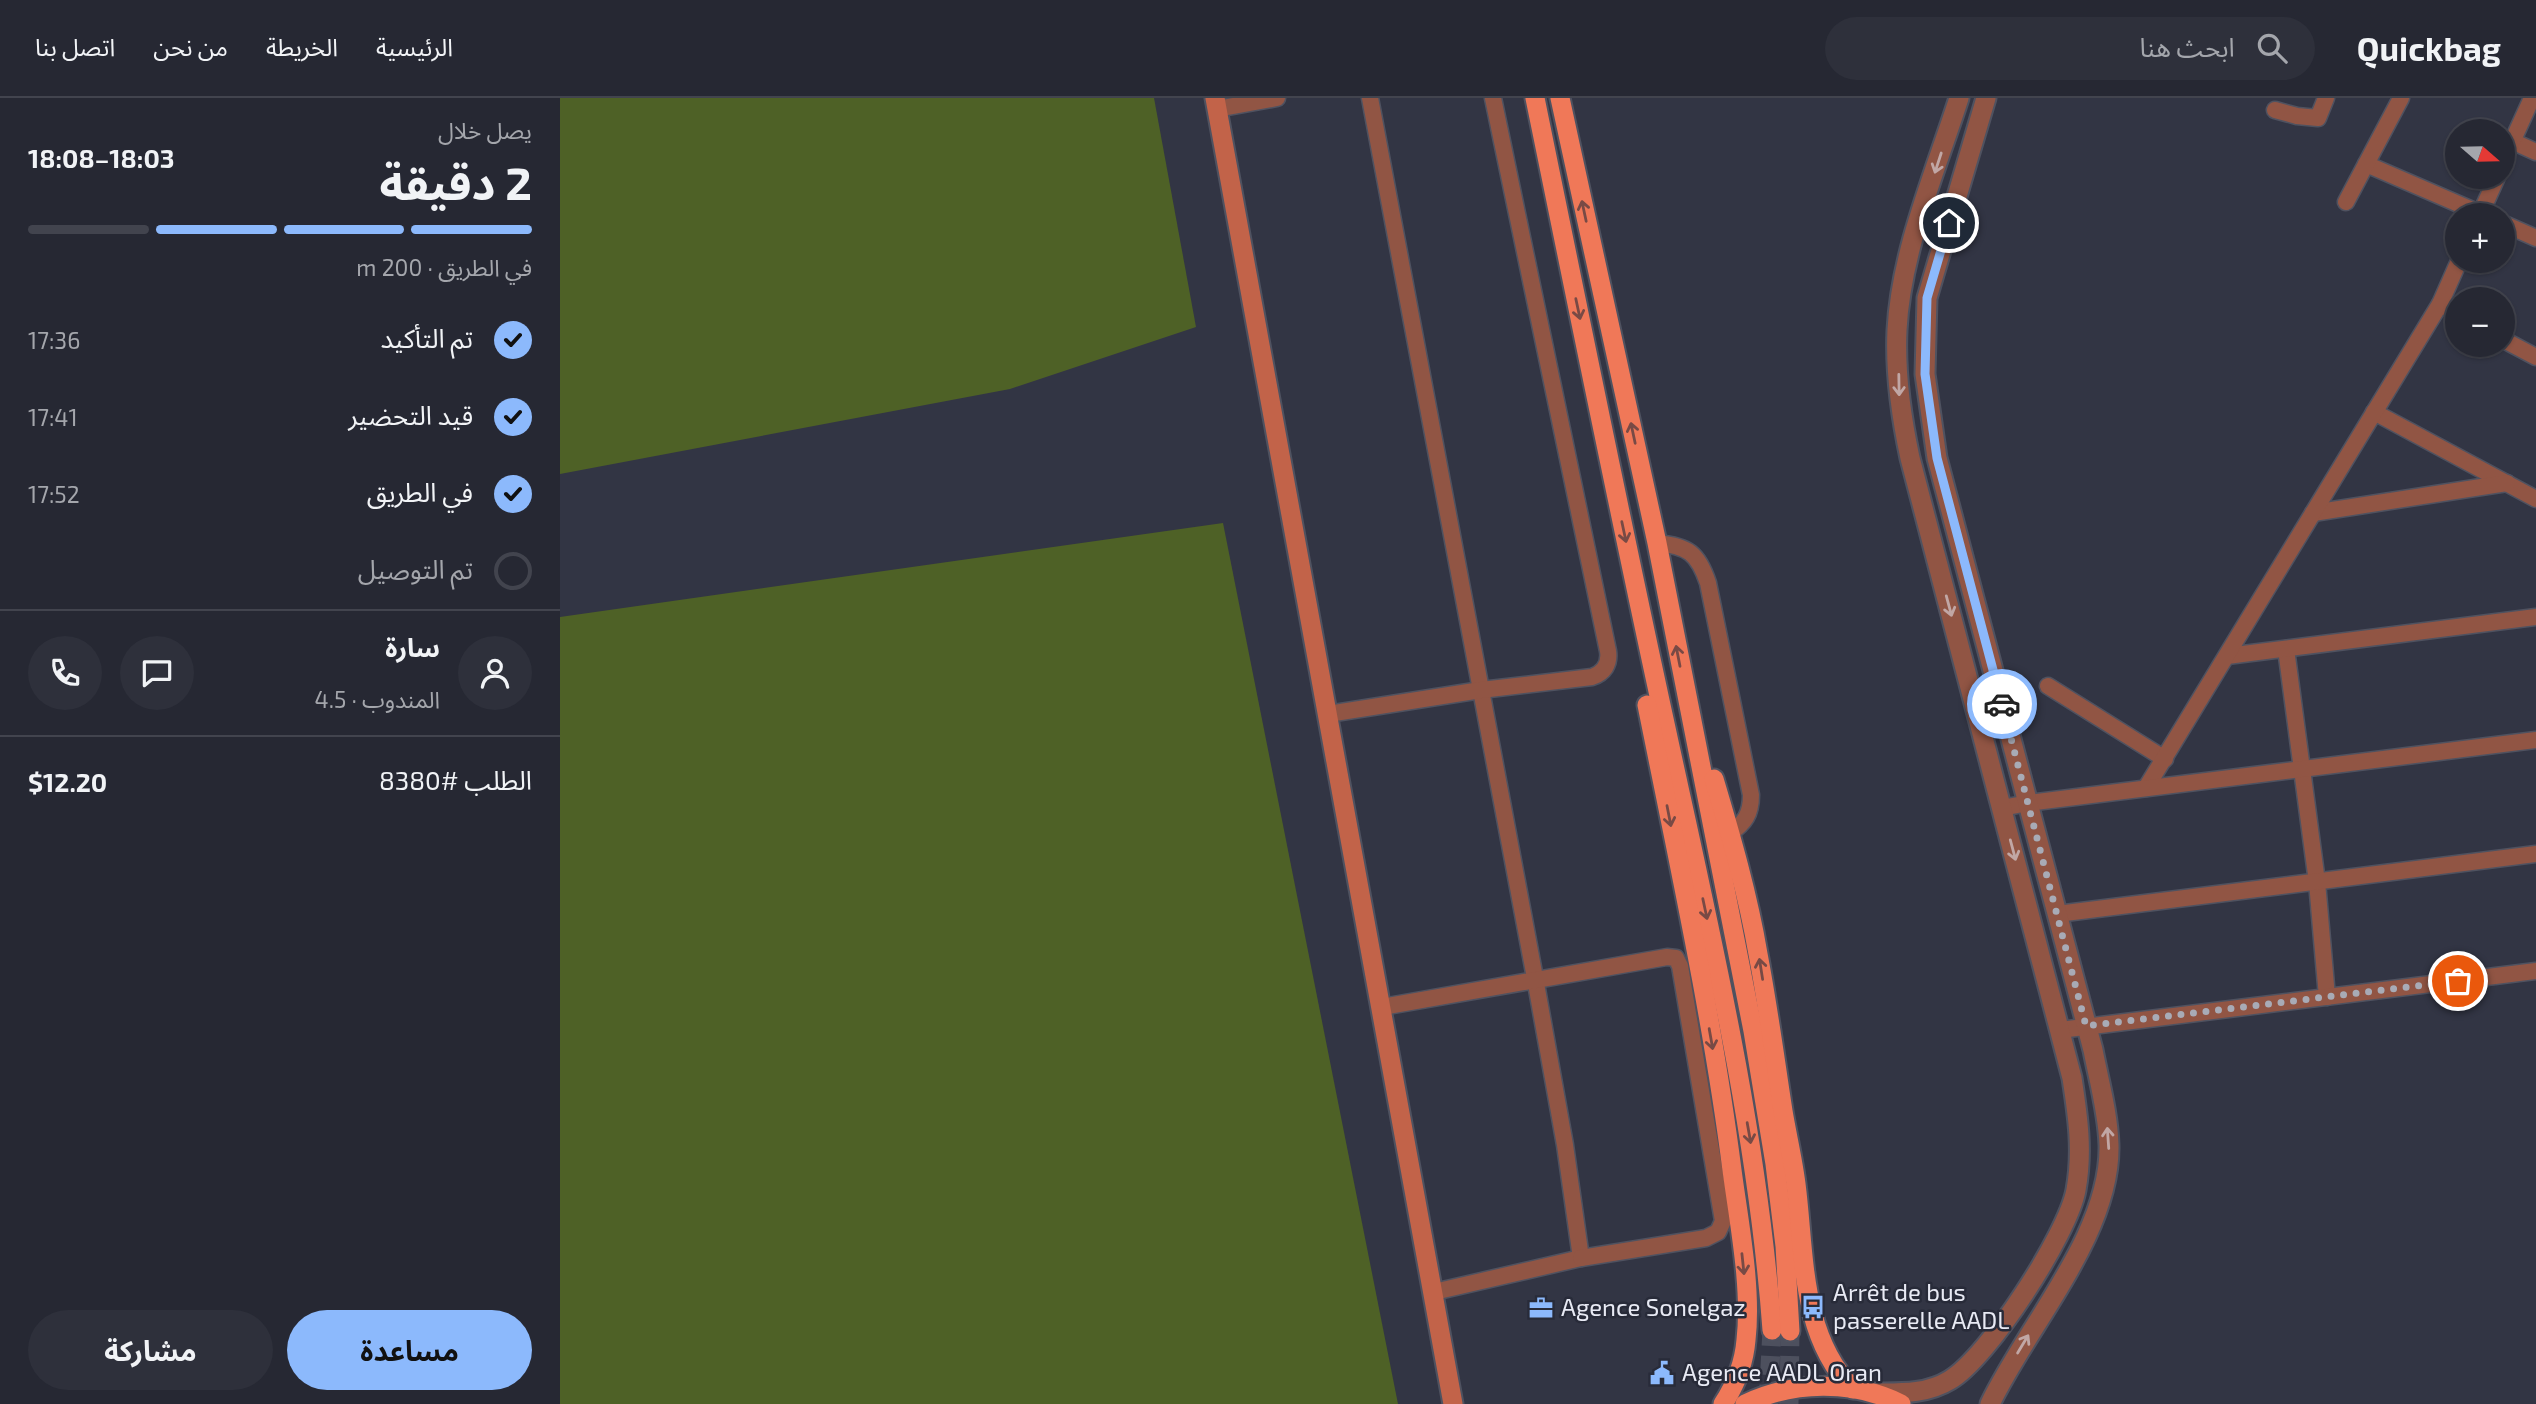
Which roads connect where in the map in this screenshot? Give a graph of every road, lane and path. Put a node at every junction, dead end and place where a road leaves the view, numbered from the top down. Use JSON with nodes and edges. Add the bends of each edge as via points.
{"nodes":[{"id":1,"x":1277,"y":98,"type":"edge"},
{"id":2,"x":1370,"y":98,"type":"edge"},
{"id":3,"x":1493,"y":98,"type":"edge"},
{"id":4,"x":1535,"y":98,"type":"edge"},
{"id":5,"x":1560,"y":98,"type":"edge"},
{"id":6,"x":1959,"y":98,"type":"edge"},
{"id":7,"x":1986,"y":98,"type":"edge"},
{"id":8,"x":2326,"y":98,"type":"edge"},
{"id":9,"x":2401,"y":98,"type":"edge"},
{"id":10,"x":2532,"y":98,"type":"edge"},
{"id":11,"x":1216,"y":104,"type":"edge"},
{"id":12,"x":2275,"y":110,"type":"dead end"},
{"id":13,"x":2515,"y":135,"type":"edge"},
{"id":14,"x":2515,"y":142,"type":"edge"},
{"id":15,"x":2536,"y":152,"type":"edge"},
{"id":16,"x":2366,"y":164,"type":"junction"},
{"id":17,"x":2346,"y":202,"type":"dead end"},
{"id":18,"x":2454,"y":203,"type":"edge"},
{"id":19,"x":2515,"y":229,"type":"edge"},
{"id":20,"x":2536,"y":238,"type":"edge"},
{"id":21,"x":2454,"y":273,"type":"edge"},
{"id":22,"x":2440,"y":304,"type":"junction"},
{"id":23,"x":2445,"y":307,"type":"edge"},
{"id":24,"x":2515,"y":345,"type":"edge"},
{"id":25,"x":2536,"y":357,"type":"edge"},
{"id":26,"x":2374,"y":412,"type":"junction"},
{"id":27,"x":2507,"y":483,"type":"junction"},
{"id":28,"x":2536,"y":499,"type":"edge"},
{"id":29,"x":2313,"y":513,"type":"junction"},
{"id":30,"x":1657,"y":543,"type":"junction"},
{"id":31,"x":2536,"y":617,"type":"edge"},
{"id":32,"x":1644,"y":627,"type":"junction"},
{"id":33,"x":2286,"y":649,"type":"junction"},
{"id":34,"x":2227,"y":656,"type":"junction"},
{"id":35,"x":2048,"y":686,"type":"dead end"},
{"id":36,"x":1481,"y":691,"type":"junction"},
{"id":37,"x":1328,"y":714,"type":"junction"},
{"id":38,"x":1691,"y":723,"type":"junction"},
{"id":39,"x":2536,"y":740,"type":"edge"},
{"id":40,"x":2165,"y":759,"type":"junction"},
{"id":41,"x":2303,"y":769,"type":"junction"},
{"id":42,"x":2146,"y":788,"type":"junction"},
{"id":43,"x":2028,"y":803,"type":"junction"},
{"id":44,"x":2001,"y":808,"type":"junction"},
{"id":45,"x":1729,"y":834,"type":"junction"},
{"id":46,"x":2536,"y":854,"type":"edge"},
{"id":47,"x":2317,"y":881,"type":"junction"},
{"id":48,"x":2057,"y":914,"type":"junction"},
{"id":49,"x":2536,"y":971,"type":"edge"},
{"id":50,"x":1535,"y":978,"type":"junction"},
{"id":51,"x":2327,"y":997,"type":"junction"},
{"id":52,"x":1381,"y":1007,"type":"junction"},
{"id":53,"x":2086,"y":1026,"type":"junction"},
{"id":54,"x":2060,"y":1031,"type":"junction"},
{"id":55,"x":1581,"y":1258,"type":"junction"},
{"id":56,"x":1434,"y":1292,"type":"junction"},
{"id":57,"x":1862,"y":1391,"type":"junction"},
{"id":58,"x":1452,"y":1404,"type":"edge"},
{"id":59,"x":1723,"y":1404,"type":"edge"},
{"id":60,"x":1745,"y":1404,"type":"edge"},
{"id":61,"x":1901,"y":1404,"type":"edge"},
{"id":62,"x":1990,"y":1404,"type":"edge"}],
"edges":[{"from":1,"to":11,"type":"street"},
{"from":2,"to":36,"type":"street"},
{"from":3,"to":36,"type":"street","via":[[1609,656],[1604,670],[1592,677]]},
{"from":4,"to":32,"type":"highway","one_way":true},
{"from":30,"to":5,"type":"highway","one_way":true},
{"from":6,"to":44,"type":"street","one_way":true,"via":[[1902,289],[1897,331],[1900,408]]},
{"from":7,"to":43,"type":"street","via":[[1927,298],[1925,374],[1937,458]]},
{"from":8,"to":12,"type":"street","via":[[2318,118]]},
{"from":9,"to":16,"type":"street"},
{"from":10,"to":13,"type":"street"},
{"from":11,"to":37,"type":"main road"},
{"from":14,"to":15,"type":"street"},
{"from":16,"to":17,"type":"street"},
{"from":16,"to":18,"type":"street"},
{"from":19,"to":20,"type":"street"},
{"from":21,"to":22,"type":"street"},
{"from":22,"to":23,"type":"street"},
{"from":22,"to":26,"type":"street"},
{"from":24,"to":25,"type":"street"},
{"from":26,"to":27,"type":"street"},
{"from":26,"to":29,"type":"street"},
{"from":27,"to":28,"type":"street"},
{"from":27,"to":29,"type":"street"},
{"from":29,"to":34,"type":"street"},
{"from":38,"to":30,"type":"highway","one_way":true},
{"from":30,"to":45,"type":"street","via":[[1693,554],[1708,583],[1751,795],[1746,819]]},
{"from":31,"to":33,"type":"street"},
{"from":32,"to":38,"type":"highway","one_way":true,"via":[[1719,974],[1781,1330],[1785,1245],[1766,1101]]},
{"from":32,"to":59,"type":"highway","one_way":true,"via":[[1646,700],[1716,1066],[1746,1291],[1743,1359]]},
{"from":33,"to":34,"type":"street"},
{"from":33,"to":41,"type":"street"},
{"from":34,"to":40,"type":"street"},
{"from":35,"to":40,"type":"street"},
{"from":36,"to":37,"type":"street"},
{"from":36,"to":50,"type":"street"},
{"from":37,"to":52,"type":"main road"},
{"from":38,"to":45,"type":"highway","via":[[1712,769]]},
{"from":39,"to":41,"type":"street"},
{"from":40,"to":42,"type":"street"},
{"from":41,"to":42,"type":"street"},
{"from":41,"to":47,"type":"street"},
{"from":42,"to":43,"type":"street"},
{"from":43,"to":44,"type":"street"},
{"from":43,"to":48,"type":"street"},
{"from":44,"to":54,"type":"street","one_way":true},
{"from":57,"to":45,"type":"highway","one_way":true,"via":[[1838,1373],[1816,1327],[1810,1302],[1758,952]]},
{"from":46,"to":47,"type":"street"},
{"from":47,"to":48,"type":"street"},
{"from":47,"to":51,"type":"street"},
{"from":48,"to":53,"type":"street"},
{"from":49,"to":51,"type":"street"},
{"from":50,"to":52,"type":"street"},
{"from":50,"to":55,"type":"street"},
{"from":50,"to":55,"type":"street","via":[[1676,958],[1723,1221],[1718,1232],[1706,1238]]},
{"from":51,"to":53,"type":"street"},
{"from":52,"to":56,"type":"main road"},
{"from":53,"to":54,"type":"street"},
{"from":62,"to":53,"type":"street","one_way":true,"via":[[2075,1258],[2106,1180],[2109,1145],[2104,1102]]},
{"from":54,"to":57,"type":"street","via":[[2072,1078],[2081,1158],[2076,1194],[2062,1227],[1997,1333],[1966,1367],[1950,1380],[1909,1394]]},
{"from":55,"to":56,"type":"street"},
{"from":56,"to":58,"type":"main road"},
{"from":57,"to":60,"type":"highway","via":[[1800,1388]]},
{"from":57,"to":61,"type":"highway"}]}
